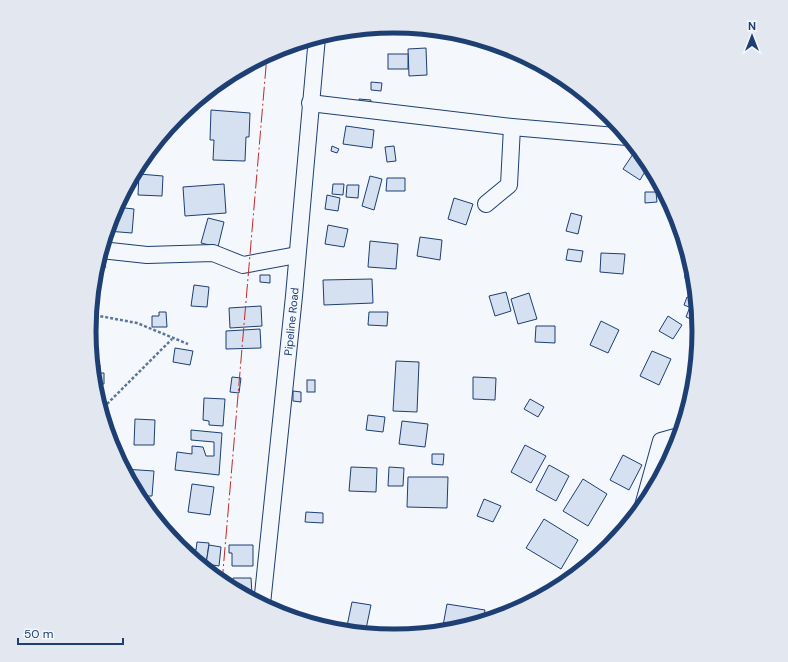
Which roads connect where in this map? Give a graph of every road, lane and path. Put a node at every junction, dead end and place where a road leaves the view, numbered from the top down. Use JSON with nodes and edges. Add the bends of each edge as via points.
{"nodes":[{"id":1,"x":316,"y":43,"type":"edge"},
{"id":2,"x":310,"y":103,"type":"junction"},
{"id":3,"x":512,"y":127,"type":"junction"},
{"id":4,"x":619,"y":136,"type":"edge"},
{"id":5,"x":486,"y":204,"type":"dead end"},
{"id":6,"x":107,"y":251,"type":"edge"},
{"id":7,"x":297,"y":255,"type":"junction"},
{"id":8,"x":97,"y":316,"type":"edge"},
{"id":9,"x":172,"y":338,"type":"junction"},
{"id":10,"x":188,"y":344,"type":"dead end"},
{"id":11,"x":106,"y":406,"type":"edge"},
{"id":12,"x":672,"y":438,"type":"edge"},
{"id":13,"x":649,"y":486,"type":"edge"},
{"id":14,"x":263,"y":598,"type":"edge"}],
"edges":[{"from":1,"to":2,"type":"street","name":"Pipeline Road"},
{"from":2,"to":3,"type":"street"},
{"from":2,"to":7,"type":"street","name":"Pipeline Road"},
{"from":3,"to":4,"type":"street"},
{"from":3,"to":5,"type":"street","via":[[509,185]]},
{"from":6,"to":7,"type":"street","via":[[147,255],[213,254],[243,265]]},
{"from":7,"to":14,"type":"street","name":"Pipeline Road"},
{"from":8,"to":9,"type":"path","via":[[137,323]]},
{"from":9,"to":10,"type":"path"},
{"from":9,"to":11,"type":"path"},
{"from":12,"to":13,"type":"street","via":[[661,441]]}]}
